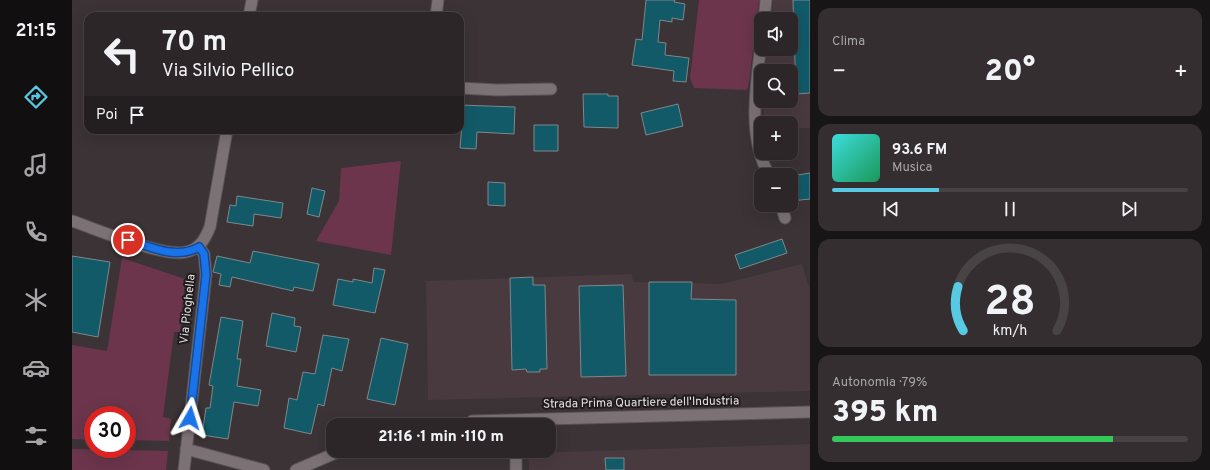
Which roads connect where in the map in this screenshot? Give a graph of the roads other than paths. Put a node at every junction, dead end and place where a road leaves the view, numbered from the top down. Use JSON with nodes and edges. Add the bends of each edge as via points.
{"nodes":[{"id":1,"x":252,"y":0,"type":"edge"},
{"id":2,"x":438,"y":0,"type":"edge"},
{"id":3,"x":766,"y":0,"type":"edge"},
{"id":4,"x":250,"y":12,"type":"edge"},
{"id":5,"x":436,"y":12,"type":"edge"},
{"id":6,"x":765,"y":12,"type":"edge"},
{"id":7,"x":760,"y":56,"type":"edge"},
{"id":8,"x":464,"y":88,"type":"edge"},
{"id":9,"x":551,"y":89,"type":"dead end"},
{"id":10,"x":226,"y":134,"type":"edge"},
{"id":11,"x":765,"y":168,"type":"edge"},
{"id":12,"x":783,"y":212,"type":"edge"},
{"id":13,"x":785,"y":218,"type":"dead end"},
{"id":14,"x":72,"y":221,"type":"edge"},
{"id":15,"x":199,"y":247,"type":"junction"},
{"id":16,"x":810,"y":412,"type":"edge"},
{"id":17,"x":556,"y":421,"type":"edge"},
{"id":18,"x":186,"y":449,"type":"junction"},
{"id":19,"x":326,"y":457,"type":"edge"},
{"id":20,"x":516,"y":458,"type":"edge"},
{"id":21,"x":184,"y":470,"type":"edge"},
{"id":22,"x":264,"y":470,"type":"edge"},
{"id":23,"x":296,"y":470,"type":"edge"},
{"id":24,"x":516,"y":470,"type":"edge"}],
"edges":[{"from":1,"to":4,"type":"street"},
{"from":2,"to":5,"type":"street"},
{"from":3,"to":6,"type":"street"},
{"from":7,"to":11,"type":"street","via":[[755,128],[760,160]]},
{"from":8,"to":9,"type":"street"},
{"from":10,"to":15,"type":"street","via":[[210,227]]},
{"from":12,"to":13,"type":"street"},
{"from":14,"to":15,"type":"street","via":[[173,253],[185,253]]},
{"from":15,"to":18,"type":"street","name":"Via Pioghella","via":[[204,254],[206,275]]},
{"from":16,"to":17,"type":"street","name":"Strada Prima Quartiere dell'Industria"},
{"from":18,"to":21,"type":"street","name":"Via Pioghella"},
{"from":18,"to":22,"type":"street"},
{"from":19,"to":23,"type":"street"},
{"from":20,"to":24,"type":"street"}]}
